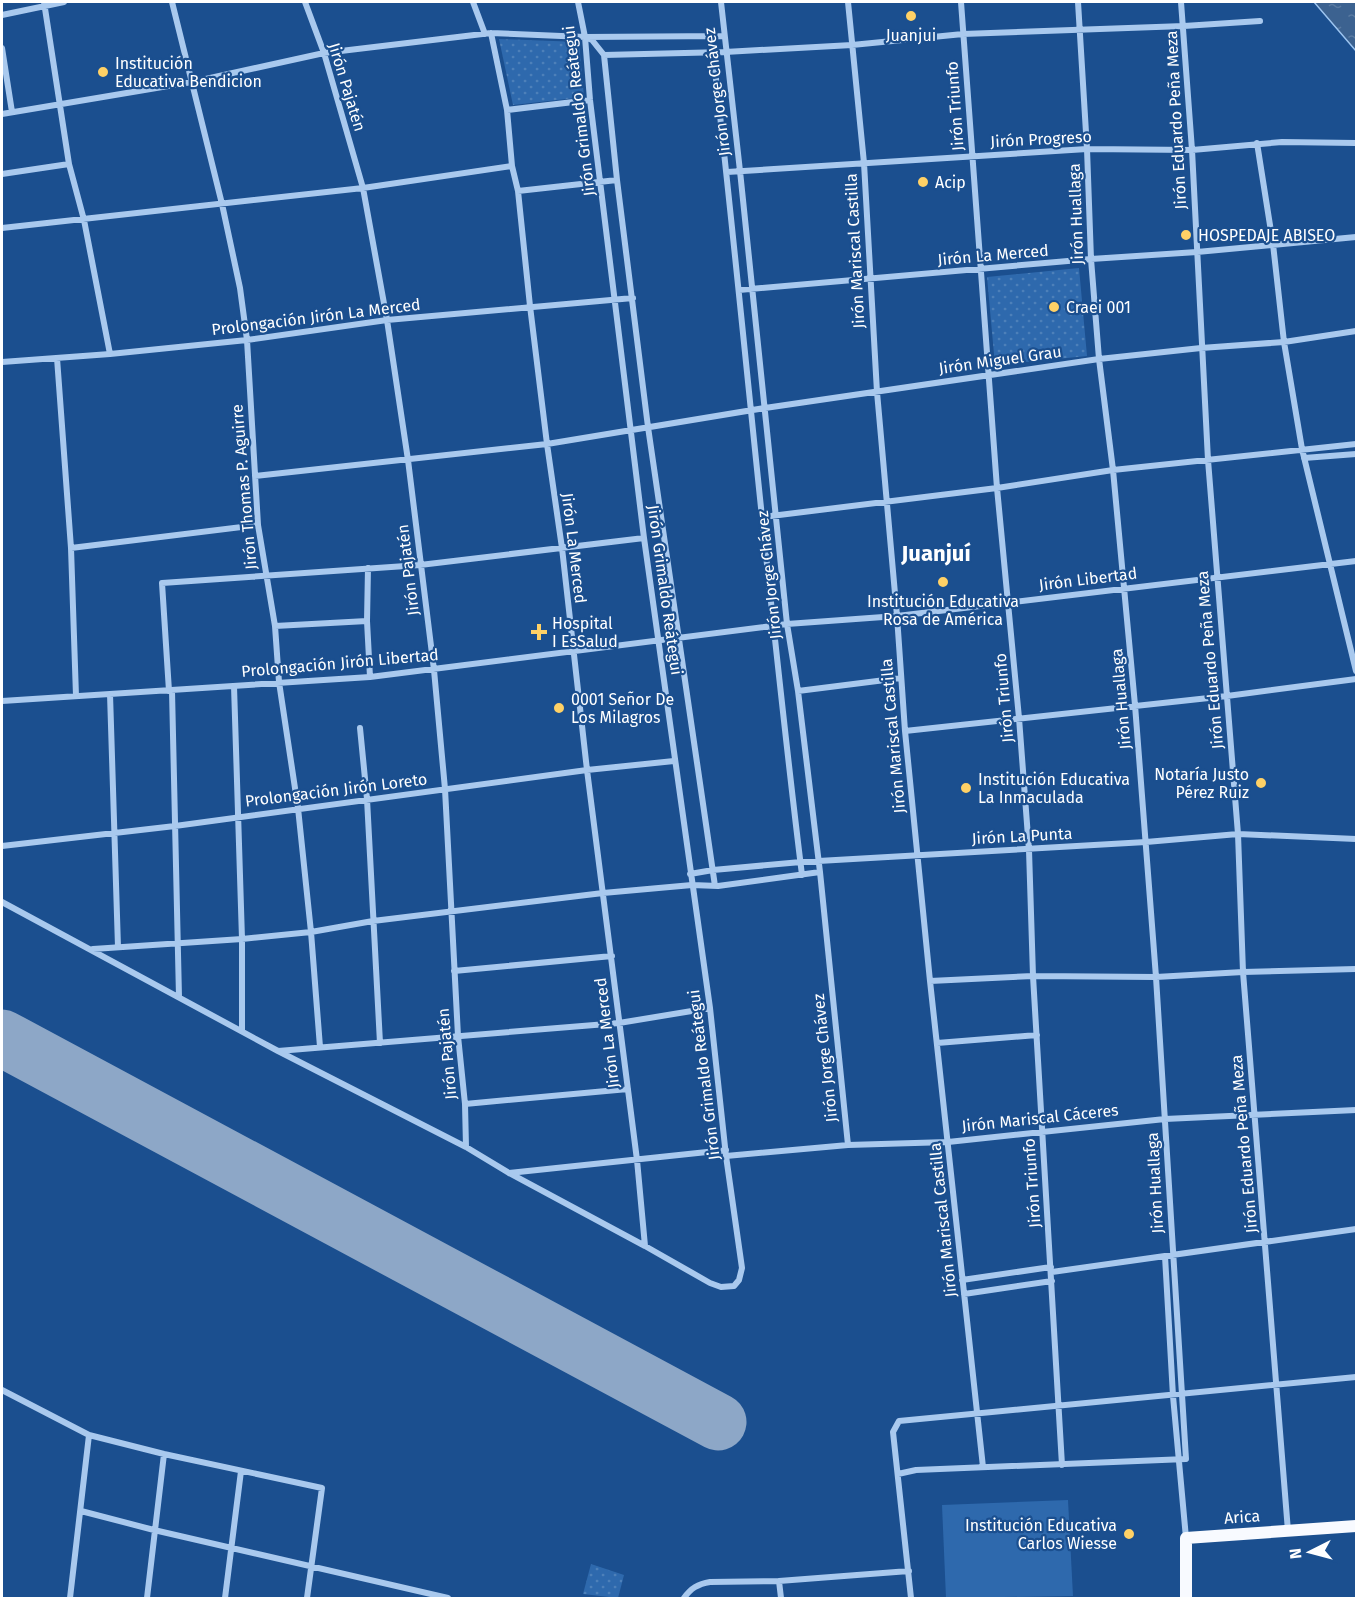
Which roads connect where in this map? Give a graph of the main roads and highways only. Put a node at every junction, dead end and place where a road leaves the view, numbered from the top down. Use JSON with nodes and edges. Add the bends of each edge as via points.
{"nodes":[{"id":1,"x":1356,"y":1526,"type":"edge"},
{"id":2,"x":1186,"y":1597,"type":"edge"}],
"edges":[{"from":1,"to":2,"type":"highway","name":"Arica","via":[[1186,1538]]}]}
